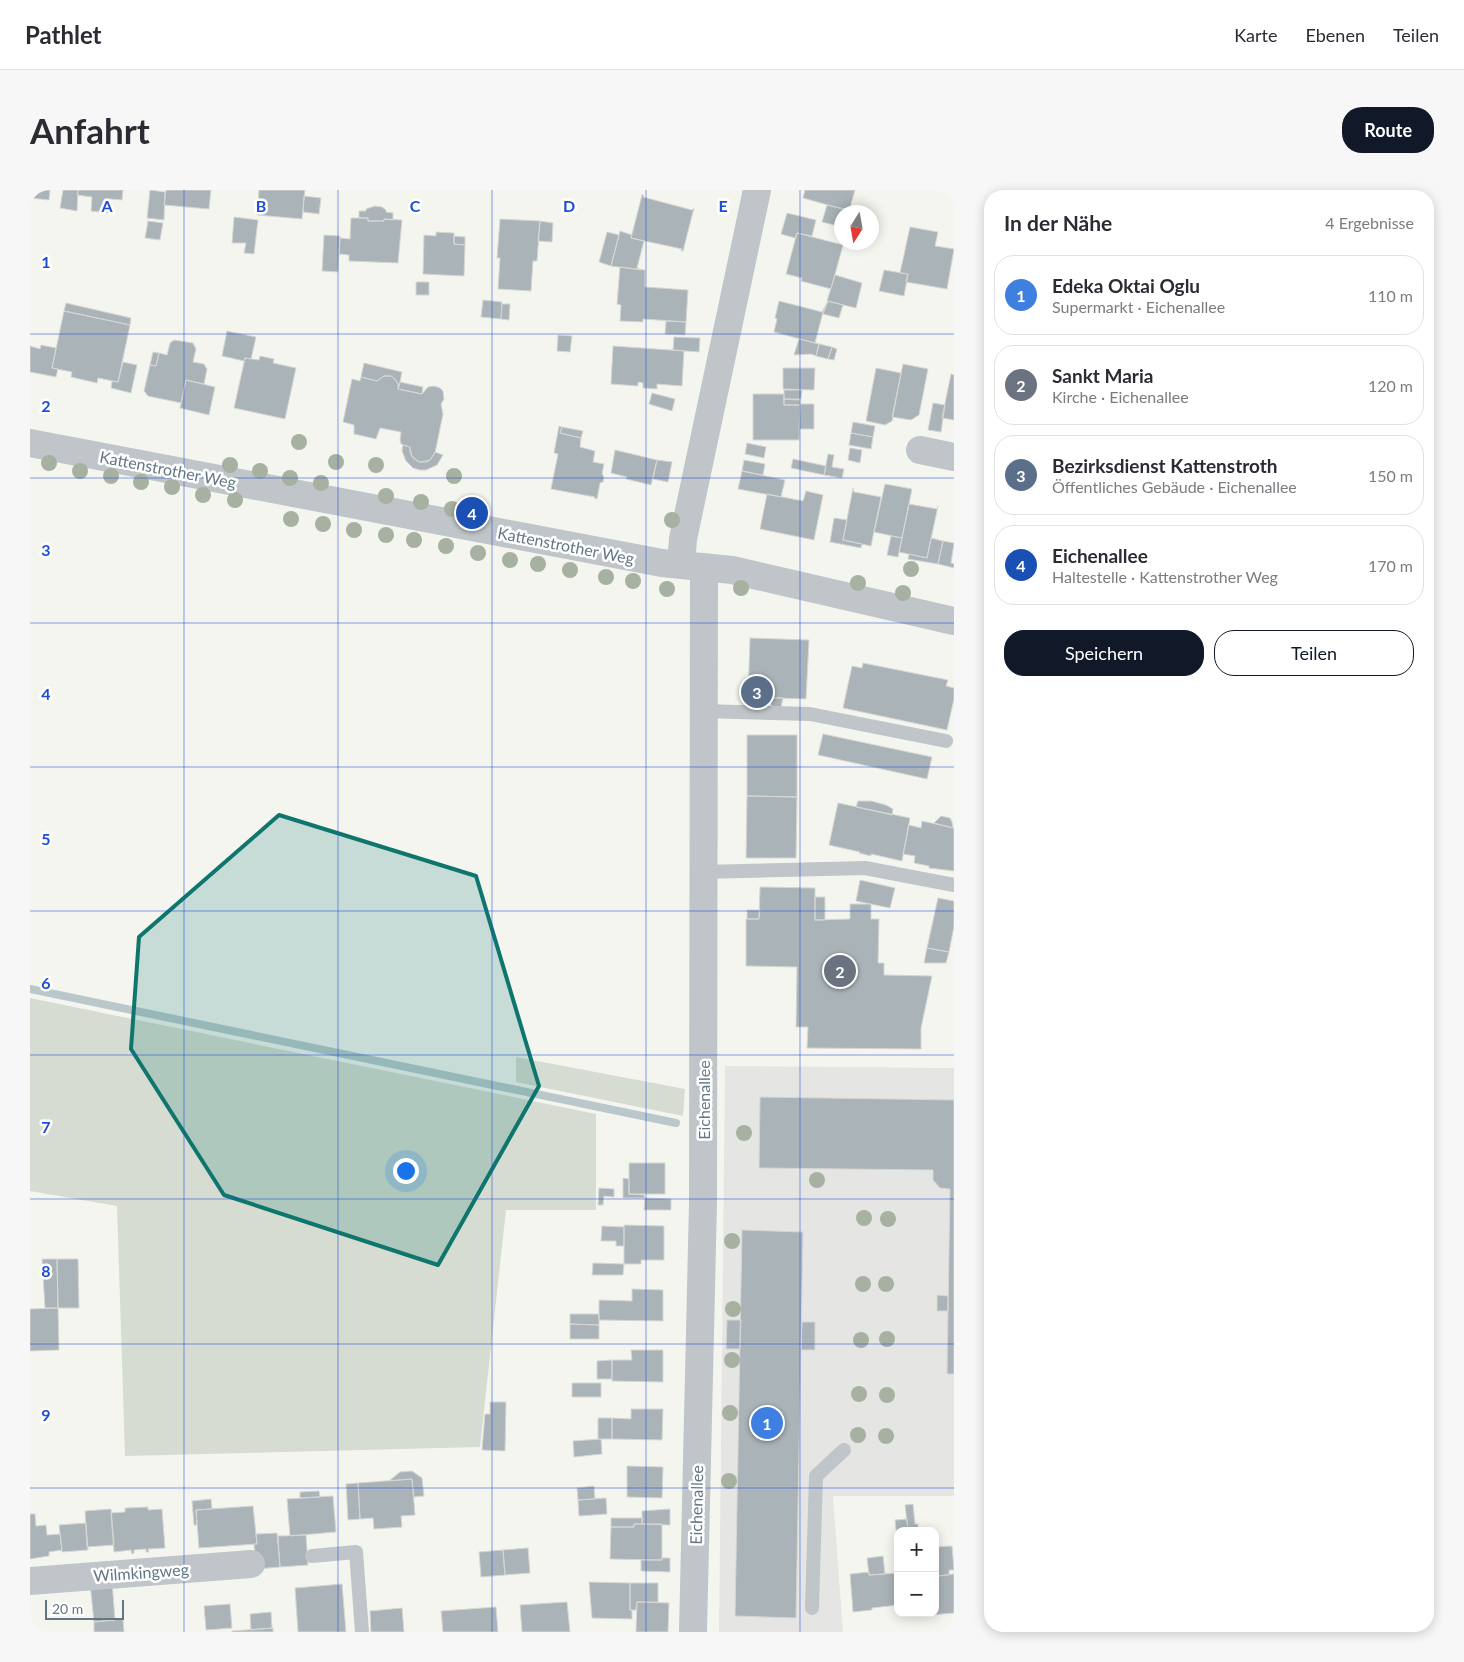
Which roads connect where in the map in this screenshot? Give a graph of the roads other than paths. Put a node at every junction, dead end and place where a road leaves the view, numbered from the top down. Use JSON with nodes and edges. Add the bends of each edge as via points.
{"nodes":[{"id":1,"x":757,"y":190,"type":"edge"},
{"id":2,"x":30,"y":443,"type":"edge"},
{"id":3,"x":920,"y":450,"type":"dead end"},
{"id":4,"x":954,"y":457,"type":"edge"},
{"id":5,"x":693,"y":566,"type":"junction"},
{"id":6,"x":954,"y":622,"type":"edge"},
{"id":7,"x":703,"y":711,"type":"junction"},
{"id":8,"x":946,"y":741,"type":"dead end"},
{"id":9,"x":703,"y":872,"type":"junction"},
{"id":10,"x":954,"y":885,"type":"edge"},
{"id":11,"x":844,"y":1450,"type":"dead end"},
{"id":12,"x":312,"y":1556,"type":"dead end"},
{"id":13,"x":251,"y":1564,"type":"dead end"},
{"id":14,"x":30,"y":1581,"type":"edge"},
{"id":15,"x":812,"y":1608,"type":"dead end"},
{"id":16,"x":362,"y":1632,"type":"edge"},
{"id":17,"x":693,"y":1632,"type":"edge"}],
"edges":[{"from":1,"to":5,"type":"street","name":"Eichenallee","via":[[683,539]]},
{"from":2,"to":5,"type":"street","name":"Kattenstrother Weg","via":[[652,561]]},
{"from":3,"to":4,"type":"street"},
{"from":5,"to":6,"type":"street","name":"Kattenstrother Weg","via":[[732,570]]},
{"from":5,"to":7,"type":"street","name":"Eichenallee"},
{"from":7,"to":8,"type":"lane","via":[[810,714]]},
{"from":7,"to":9,"type":"street","name":"Eichenallee"},
{"from":9,"to":10,"type":"lane","via":[[865,868]]},
{"from":9,"to":17,"type":"street","name":"Eichenallee","via":[[703,1203]]},
{"from":11,"to":15,"type":"lane","via":[[816,1476]]},
{"from":12,"to":16,"type":"lane","via":[[356,1552]]},
{"from":13,"to":14,"type":"street","name":"Wilmkingweg"}]}
